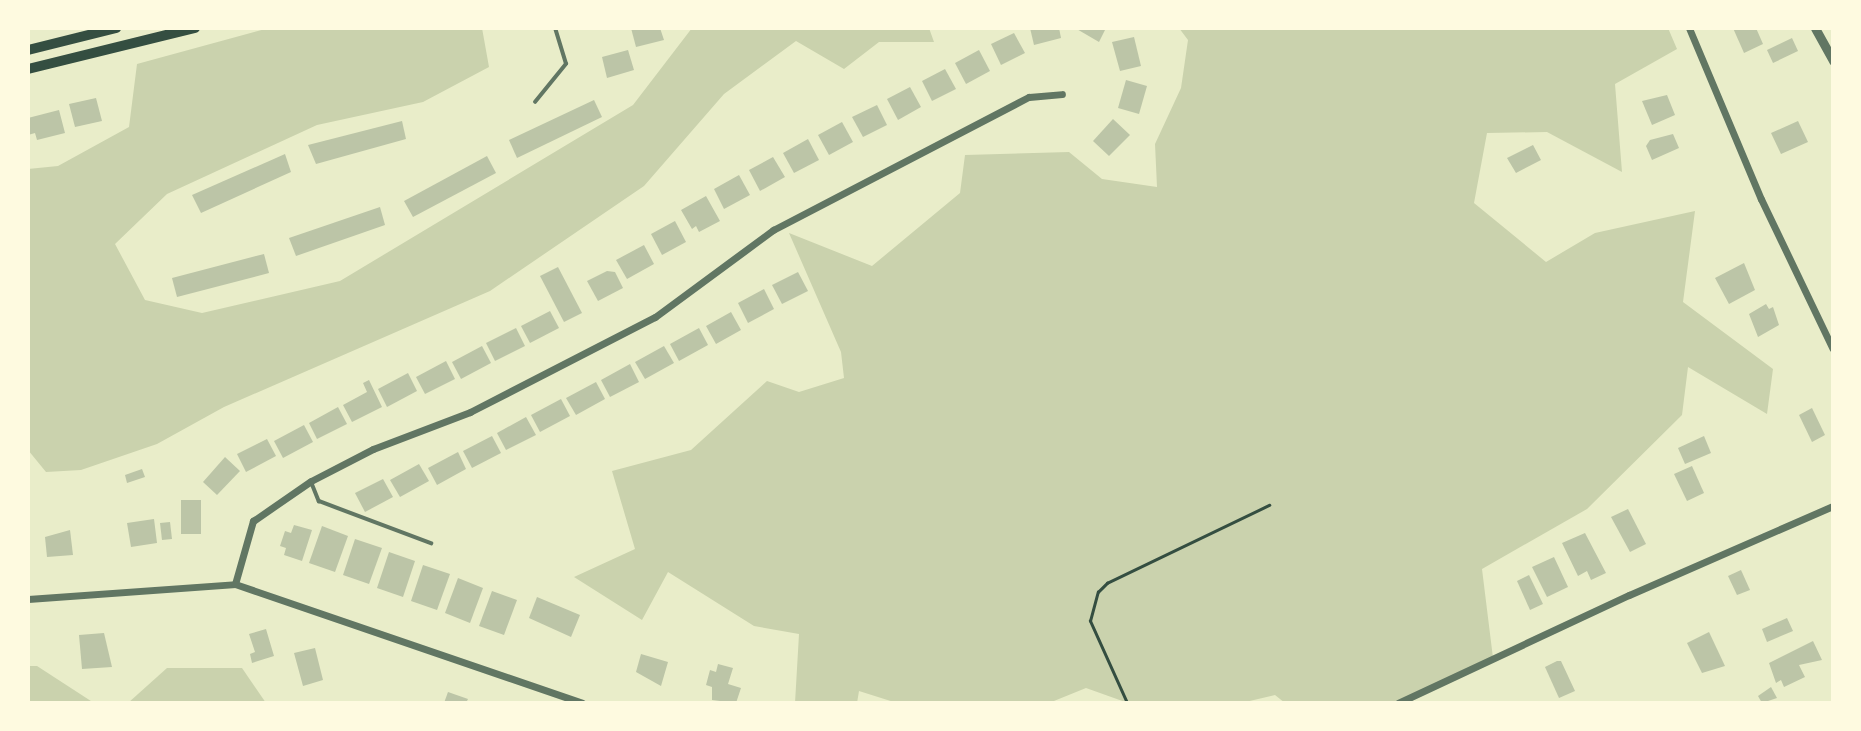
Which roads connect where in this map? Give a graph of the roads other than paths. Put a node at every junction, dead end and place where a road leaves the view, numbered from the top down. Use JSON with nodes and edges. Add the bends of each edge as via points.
{"nodes":[{"id":1,"x":116,"y":28,"type":"edge"},
{"id":2,"x":195,"y":28,"type":"edge"},
{"id":3,"x":555,"y":28,"type":"edge"},
{"id":4,"x":1689,"y":28,"type":"edge"},
{"id":5,"x":1815,"y":28,"type":"edge"},
{"id":6,"x":28,"y":50,"type":"edge"},
{"id":7,"x":1833,"y":61,"type":"edge"},
{"id":8,"x":28,"y":69,"type":"edge"},
{"id":9,"x":1062,"y":93,"type":"dead end"},
{"id":10,"x":535,"y":102,"type":"dead end"},
{"id":11,"x":1833,"y":349,"type":"edge"},
{"id":12,"x":311,"y":481,"type":"junction"},
{"id":13,"x":1833,"y":506,"type":"edge"},
{"id":14,"x":431,"y":543,"type":"dead end"},
{"id":15,"x":235,"y":584,"type":"junction"},
{"id":16,"x":28,"y":599,"type":"edge"},
{"id":17,"x":582,"y":703,"type":"edge"},
{"id":18,"x":1398,"y":703,"type":"edge"}],
"edges":[{"from":1,"to":6,"type":"main road"},
{"from":2,"to":8,"type":"main road"},
{"from":3,"to":10,"type":"lane","via":[[566,64]]},
{"from":4,"to":11,"type":"street","via":[[1761,199]]},
{"from":5,"to":7,"type":"street"},
{"from":9,"to":12,"type":"street","via":[[1029,97],[774,230],[655,317],[470,412],[373,449]]},
{"from":12,"to":14,"type":"lane","via":[[319,501]]},
{"from":12,"to":15,"type":"street","via":[[253,521]]},
{"from":13,"to":18,"type":"street"},
{"from":15,"to":16,"type":"street"},
{"from":15,"to":17,"type":"street"}]}
